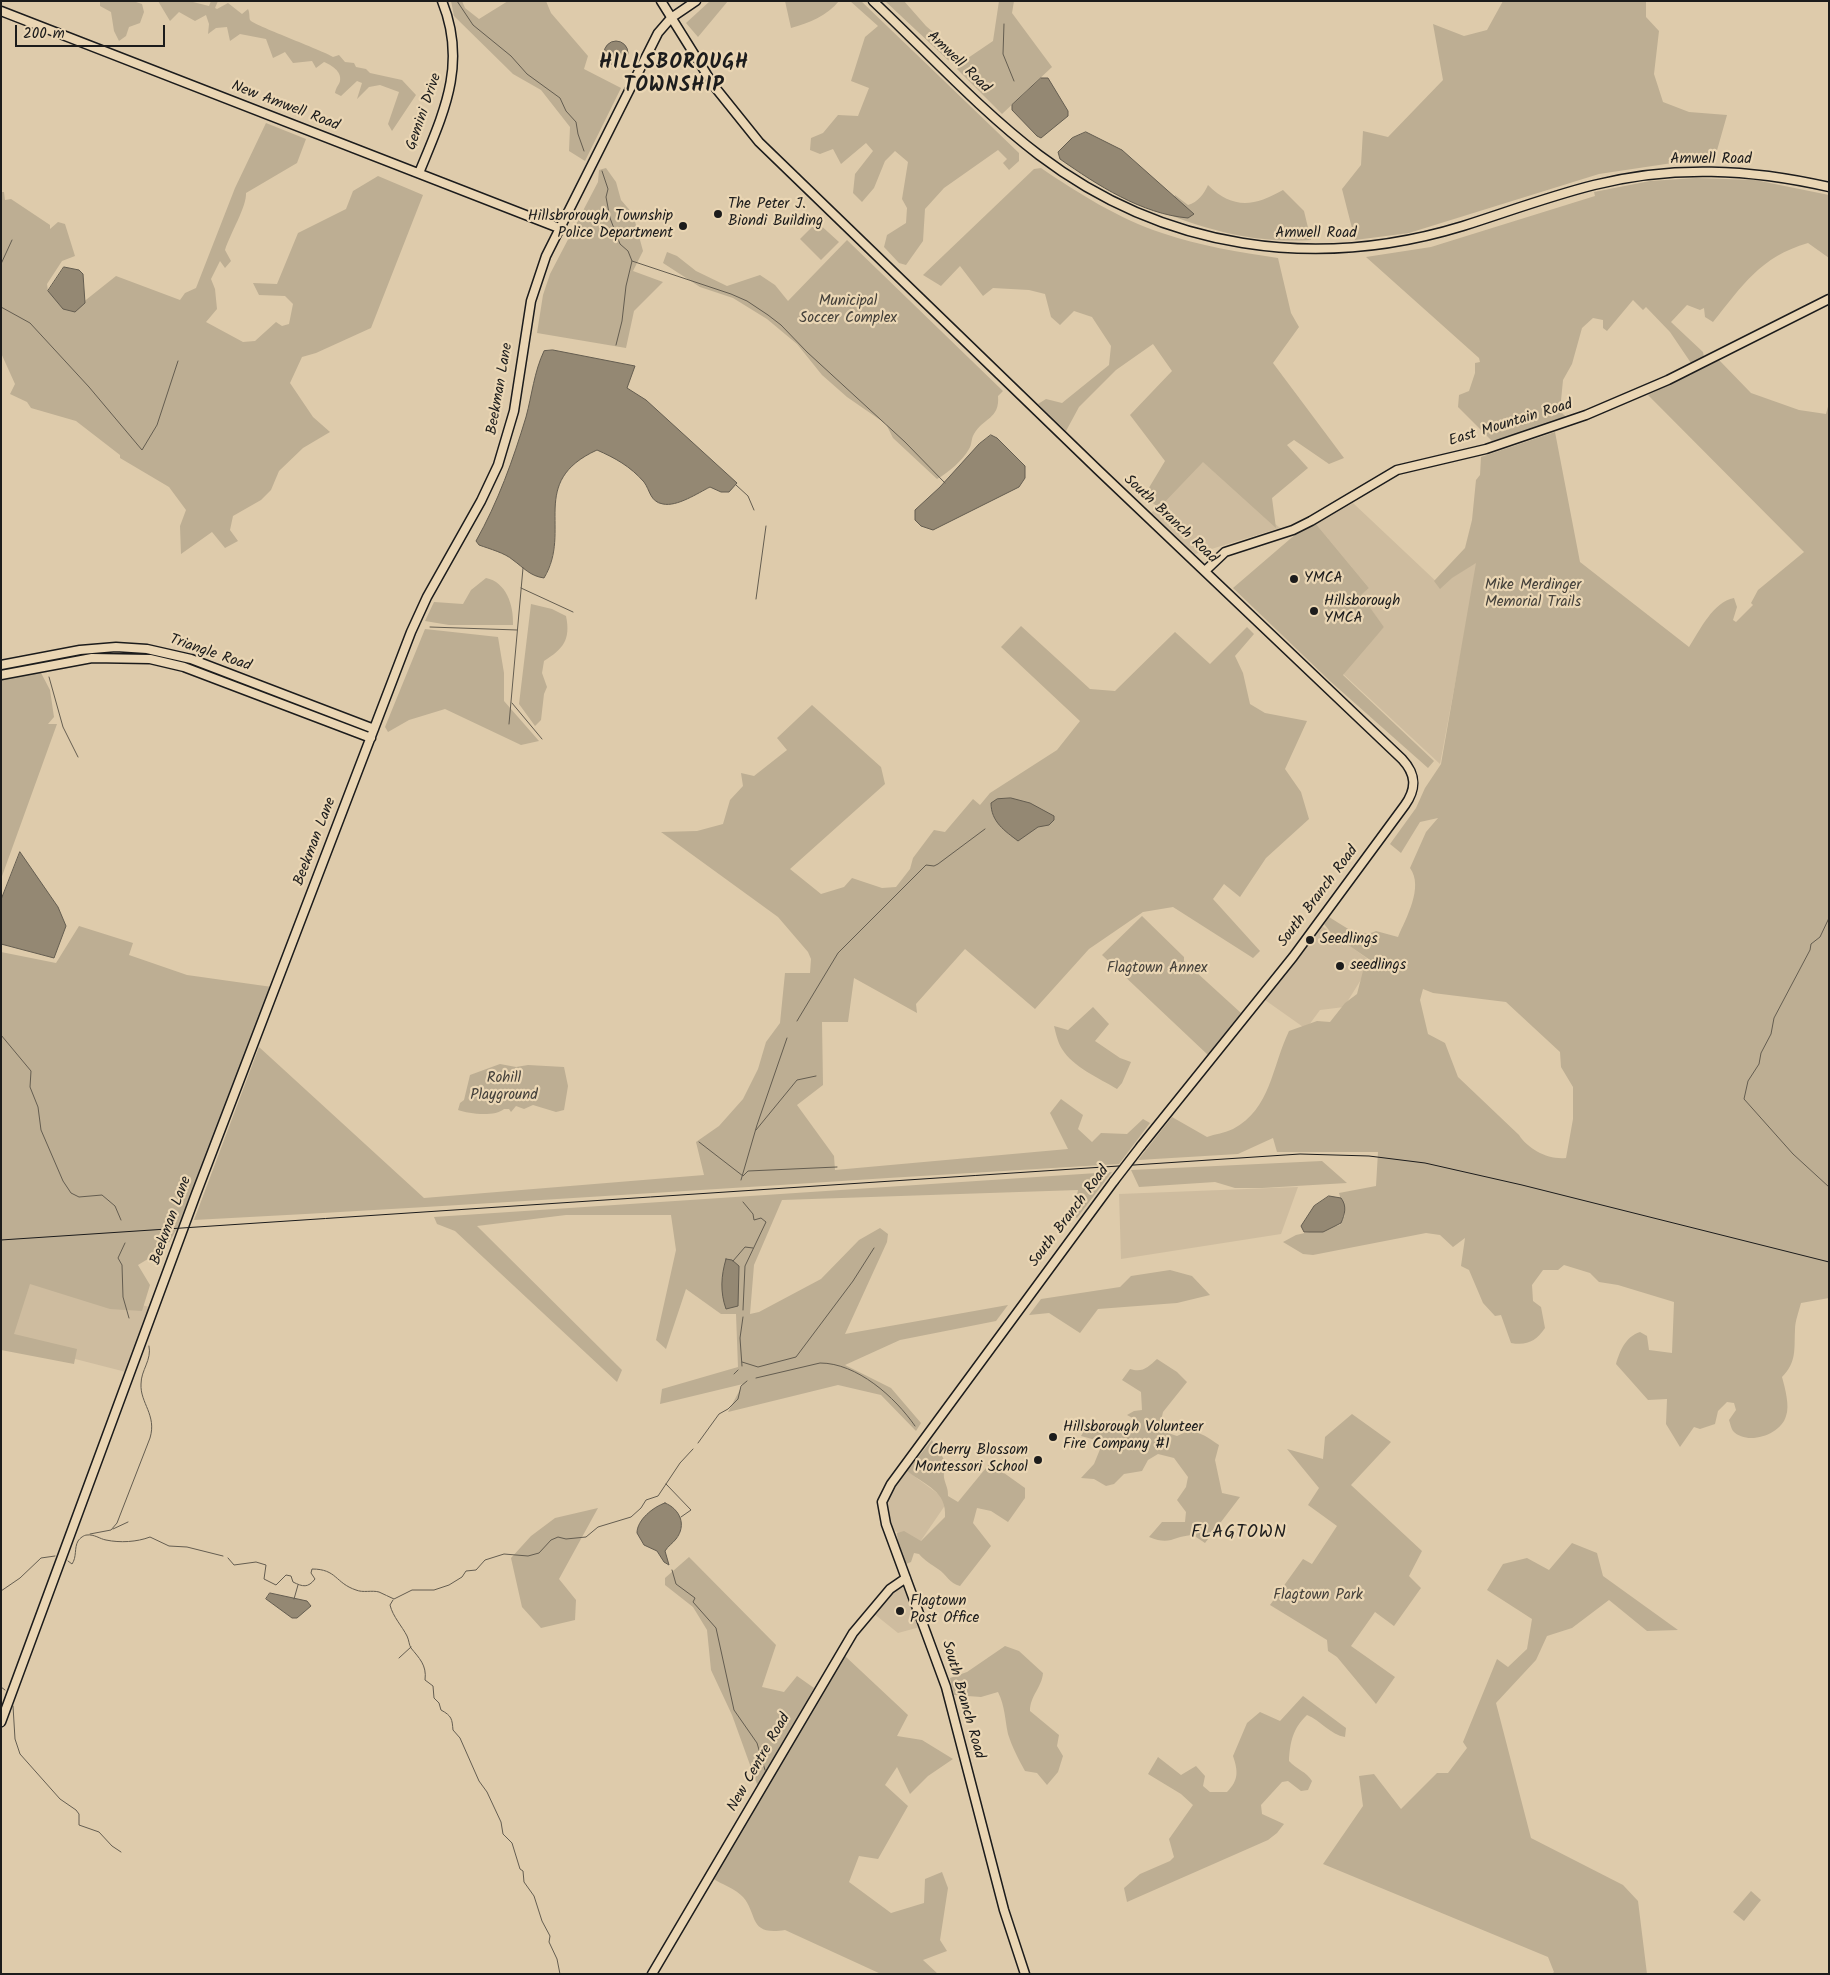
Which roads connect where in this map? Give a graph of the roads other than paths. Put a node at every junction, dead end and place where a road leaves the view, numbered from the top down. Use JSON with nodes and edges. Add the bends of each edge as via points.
{"nodes":[{"id":1,"x":442,"y":1,"type":"edge"},
{"id":2,"x":660,"y":1,"type":"edge"},
{"id":3,"x":696,"y":1,"type":"edge"},
{"id":4,"x":873,"y":1,"type":"edge"},
{"id":5,"x":1,"y":11,"type":"edge"},
{"id":6,"x":671,"y":18,"type":"junction"},
{"id":7,"x":419,"y":173,"type":"junction"},
{"id":8,"x":1829,"y":187,"type":"edge"},
{"id":9,"x":560,"y":228,"type":"junction"},
{"id":10,"x":1829,"y":299,"type":"edge"},
{"id":11,"x":1205,"y":571,"type":"junction"},
{"id":12,"x":1,"y":665,"type":"edge"},
{"id":13,"x":1,"y":675,"type":"edge"},
{"id":14,"x":374,"y":729,"type":"junction"},
{"id":15,"x":371,"y":738,"type":"junction"},
{"id":16,"x":906,"y":1578,"type":"junction"},
{"id":17,"x":1,"y":1722,"type":"edge"},
{"id":18,"x":652,"y":1974,"type":"edge"},
{"id":19,"x":1025,"y":1974,"type":"edge"}],
"edges":[{"from":1,"to":7,"type":"street","name":"Gemini Drive","via":[[452,32],[453,77]]},
{"from":2,"to":6,"type":"street","name":"South Branch Road"},
{"from":3,"to":6,"type":"street","name":"Beekman Lane"},
{"from":4,"to":8,"type":"street","name":"Amwell Road","via":[[1009,130],[1061,171],[1091,190],[1150,218],[1203,236],[1233,242],[1321,250],[1394,244],[1594,185],[1656,174],[1741,172],[1786,177]]},
{"from":5,"to":7,"type":"street","name":"New Amwell Road"},
{"from":6,"to":9,"type":"street","name":"Beekman Lane","via":[[658,33]]},
{"from":6,"to":11,"type":"street","name":"South Branch Road","via":[[723,99],[759,142]]},
{"from":7,"to":9,"type":"street","name":"New Amwell Road"},
{"from":9,"to":14,"type":"street","name":"Beekman Lane","via":[[541,270],[532,301],[514,411],[498,466],[421,608]]},
{"from":10,"to":11,"type":"street","name":"East Mountain Road","via":[[1668,380],[1586,415],[1486,449],[1397,470],[1311,521],[1225,552]]},
{"from":11,"to":16,"type":"street","name":"South Branch Road","bridge":true,"via":[[1402,759],[1412,771],[1412,794],[1293,957],[1114,1181],[886,1492],[883,1512]]},
{"from":12,"to":14,"type":"street","name":"Triangle Road","via":[[80,650],[147,649],[191,659]]},
{"from":13,"to":15,"type":"street","name":"Triangle Road","via":[[92,658],[150,659],[196,672]]},
{"from":14,"to":15,"type":"street","name":"Beekman Lane"},
{"from":15,"to":17,"type":"street","name":"Beekman Lane","via":[[196,1194]]},
{"from":16,"to":18,"type":"street","name":"New Centre Road","via":[[890,1589],[853,1633]]},
{"from":16,"to":19,"type":"street","name":"South Branch Road","via":[[946,1687],[1004,1910]]}]}
